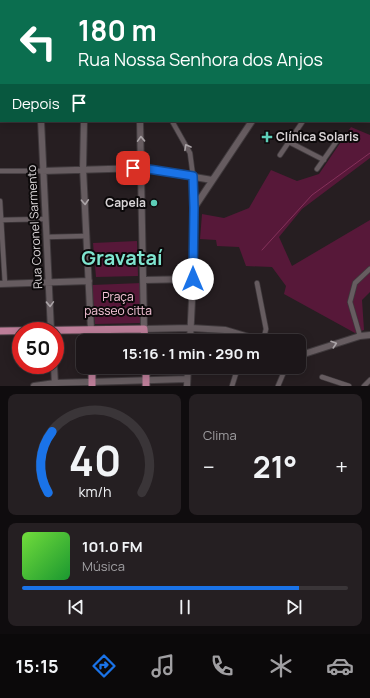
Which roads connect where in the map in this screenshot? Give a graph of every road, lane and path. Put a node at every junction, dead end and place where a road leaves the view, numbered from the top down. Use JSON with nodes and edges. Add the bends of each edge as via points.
{"nodes":[{"id":1,"x":41,"y":122,"type":"edge"},
{"id":2,"x":84,"y":122,"type":"edge"},
{"id":3,"x":140,"y":122,"type":"edge"},
{"id":4,"x":173,"y":122,"type":"edge"},
{"id":5,"x":251,"y":122,"type":"edge"},
{"id":6,"x":302,"y":122,"type":"edge"},
{"id":7,"x":341,"y":135,"type":"dead end"},
{"id":8,"x":289,"y":142,"type":"junction"},
{"id":9,"x":280,"y":155,"type":"dead end"},
{"id":10,"x":324,"y":160,"type":"junction"},
{"id":11,"x":83,"y":168,"type":"junction"},
{"id":12,"x":142,"y":168,"type":"junction"},
{"id":13,"x":318,"y":169,"type":"dead end"},
{"id":14,"x":0,"y":170,"type":"edge"},
{"id":15,"x":42,"y":171,"type":"junction"},
{"id":16,"x":193,"y":176,"type":"junction"},
{"id":17,"x":212,"y":180,"type":"junction"},
{"id":18,"x":0,"y":201,"type":"edge"},
{"id":19,"x":194,"y":208,"type":"junction"},
{"id":20,"x":45,"y":219,"type":"junction"},
{"id":21,"x":1,"y":220,"type":"edge"},
{"id":22,"x":87,"y":236,"type":"junction"},
{"id":23,"x":46,"y":237,"type":"junction"},
{"id":24,"x":370,"y":268,"type":"edge"},
{"id":25,"x":193,"y":279,"type":"junction"},
{"id":26,"x":144,"y":280,"type":"junction"},
{"id":27,"x":89,"y":281,"type":"junction"},
{"id":28,"x":50,"y":283,"type":"junction"},
{"id":29,"x":257,"y":283,"type":"dead end"},
{"id":30,"x":3,"y":284,"type":"edge"},
{"id":31,"x":51,"y":322,"type":"edge"},
{"id":32,"x":191,"y":328,"type":"junction"},
{"id":33,"x":144,"y":329,"type":"junction"},
{"id":34,"x":64,"y":330,"type":"edge"},
{"id":35,"x":91,"y":330,"type":"junction"},
{"id":36,"x":0,"y":331,"type":"edge"},
{"id":37,"x":12,"y":331,"type":"edge"},
{"id":38,"x":91,"y":334,"type":"edge"},
{"id":39,"x":144,"y":334,"type":"edge"},
{"id":40,"x":191,"y":334,"type":"edge"},
{"id":41,"x":237,"y":334,"type":"edge"},
{"id":42,"x":265,"y":334,"type":"edge"},
{"id":43,"x":370,"y":335,"type":"edge"},
{"id":44,"x":360,"y":336,"type":"junction"},
{"id":45,"x":306,"y":353,"type":"edge"},
{"id":46,"x":54,"y":374,"type":"edge"},
{"id":47,"x":187,"y":374,"type":"edge"},
{"id":48,"x":236,"y":374,"type":"edge"},
{"id":49,"x":283,"y":374,"type":"edge"},
{"id":50,"x":322,"y":377,"type":"dead end"},
{"id":51,"x":187,"y":379,"type":"junction"},
{"id":52,"x":370,"y":380,"type":"edge"},
{"id":53,"x":146,"y":383,"type":"edge"},
{"id":54,"x":92,"y":384,"type":"edge"},
{"id":55,"x":55,"y":385,"type":"edge"},
{"id":56,"x":34,"y":386,"type":"edge"},
{"id":57,"x":187,"y":386,"type":"edge"},
{"id":58,"x":232,"y":386,"type":"edge"},
{"id":59,"x":278,"y":386,"type":"edge"},
{"id":60,"x":349,"y":386,"type":"edge"},
{"id":61,"x":364,"y":386,"type":"edge"}],
"edges":[{"from":1,"to":15,"type":"street","name":"Rua Coronel Sarmento"},
{"from":2,"to":11,"type":"street"},
{"from":12,"to":3,"type":"street","one_way":true},
{"from":16,"to":4,"type":"street","one_way":true,"via":[[190,153]]},
{"from":5,"to":17,"type":"street"},
{"from":6,"to":8,"type":"street"},
{"from":7,"to":10,"type":"street"},
{"from":8,"to":9,"type":"street"},
{"from":8,"to":10,"type":"street"},
{"from":10,"to":13,"type":"street"},
{"from":11,"to":12,"type":"street"},
{"from":11,"to":15,"type":"street"},
{"from":11,"to":22,"type":"street","one_way":true},
{"from":12,"to":16,"type":"street"},
{"from":12,"to":26,"type":"street"},
{"from":14,"to":15,"type":"street"},
{"from":15,"to":20,"type":"street","name":"Rua Coronel Sarmento"},
{"from":16,"to":17,"type":"street"},
{"from":16,"to":19,"type":"street"},
{"from":17,"to":19,"type":"street"},
{"from":18,"to":21,"type":"street"},
{"from":19,"to":25,"type":"street"},
{"from":20,"to":21,"type":"street"},
{"from":20,"to":23,"type":"street","name":"Rua Coronel Sarmento"},
{"from":21,"to":30,"type":"street"},
{"from":22,"to":23,"type":"street"},
{"from":22,"to":27,"type":"street"},
{"from":23,"to":28,"type":"street","name":"Rua Coronel Sarmento"},
{"from":24,"to":44,"type":"street","via":[[355,283],[350,302]]},
{"from":25,"to":26,"type":"street"},
{"from":25,"to":32,"type":"street"},
{"from":26,"to":33,"type":"street"},
{"from":27,"to":28,"type":"street"},
{"from":27,"to":35,"type":"street"},
{"from":28,"to":30,"type":"street"},
{"from":28,"to":31,"type":"street","name":"Rua Coronel Sarmento","one_way":true},
{"from":29,"to":42,"type":"street"},
{"from":32,"to":33,"type":"street"},
{"from":32,"to":40,"type":"street"},
{"from":32,"to":41,"type":"street","via":[[226,330]]},
{"from":33,"to":35,"type":"main road"},
{"from":33,"to":39,"type":"main road"},
{"from":34,"to":35,"type":"main road"},
{"from":35,"to":38,"type":"main road"},
{"from":36,"to":37,"type":"main road"},
{"from":43,"to":44,"type":"street"},
{"from":45,"to":44,"type":"street","one_way":true},
{"from":46,"to":55,"type":"street"},
{"from":47,"to":51,"type":"street"},
{"from":48,"to":58,"type":"street"},
{"from":49,"to":59,"type":"street"},
{"from":50,"to":60,"type":"street"},
{"from":51,"to":53,"type":"street"},
{"from":51,"to":57,"type":"street"},
{"from":52,"to":61,"type":"street"},
{"from":53,"to":54,"type":"street"},
{"from":54,"to":55,"type":"street"},
{"from":55,"to":56,"type":"street"}]}
